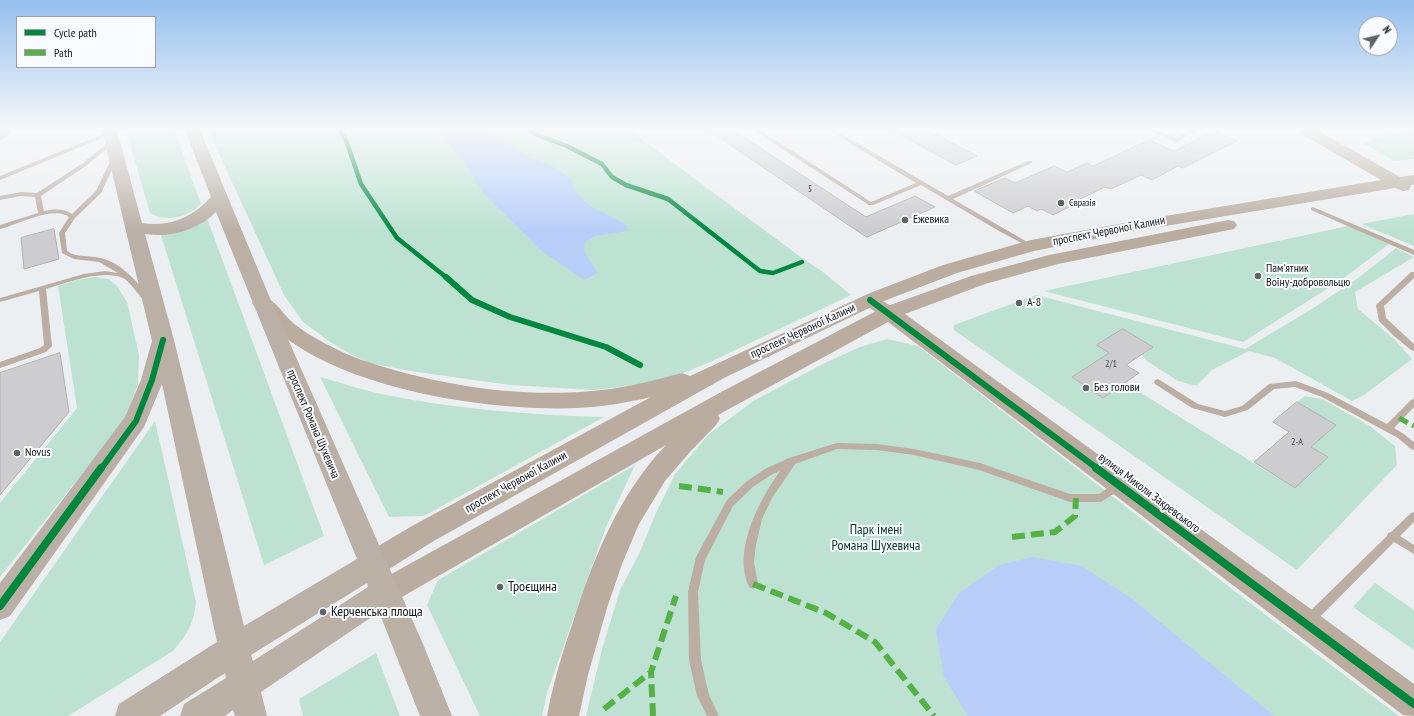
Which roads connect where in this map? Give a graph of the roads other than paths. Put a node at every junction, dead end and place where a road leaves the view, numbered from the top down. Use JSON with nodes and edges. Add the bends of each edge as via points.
{"nodes":[{"id":1,"x":43,"y":163,"type":"edge"},
{"id":2,"x":86,"y":163,"type":"edge"},
{"id":3,"x":106,"y":163,"type":"edge"},
{"id":4,"x":118,"y":163,"type":"edge"},
{"id":5,"x":205,"y":163,"type":"edge"},
{"id":6,"x":808,"y":163,"type":"edge"},
{"id":7,"x":888,"y":163,"type":"edge"},
{"id":8,"x":1027,"y":163,"type":"edge"},
{"id":9,"x":1370,"y":163,"type":"edge"},
{"id":10,"x":0,"y":178,"type":"edge"},
{"id":11,"x":1406,"y":182,"type":"edge"},
{"id":12,"x":921,"y":183,"type":"junction"},
{"id":13,"x":1414,"y":193,"type":"edge"},
{"id":14,"x":38,"y":195,"type":"junction"},
{"id":15,"x":0,"y":198,"type":"edge"},
{"id":16,"x":219,"y":198,"type":"junction"},
{"id":17,"x":948,"y":199,"type":"junction"},
{"id":18,"x":1313,"y":209,"type":"junction"},
{"id":19,"x":41,"y":214,"type":"junction"},
{"id":20,"x":72,"y":217,"type":"junction"},
{"id":21,"x":133,"y":226,"type":"junction"},
{"id":22,"x":0,"y":227,"type":"edge"},
{"id":23,"x":1031,"y":246,"type":"junction"},
{"id":24,"x":1414,"y":253,"type":"edge"},
{"id":25,"x":1414,"y":274,"type":"edge"},
{"id":26,"x":126,"y":276,"type":"junction"},
{"id":27,"x":42,"y":288,"type":"junction"},
{"id":28,"x":0,"y":300,"type":"edge"},
{"id":29,"x":262,"y":303,"type":"junction"},
{"id":30,"x":880,"y":307,"type":"junction"},
{"id":31,"x":156,"y":308,"type":"junction"},
{"id":32,"x":164,"y":340,"type":"junction"},
{"id":33,"x":1414,"y":348,"type":"edge"},
{"id":34,"x":0,"y":365,"type":"edge"},
{"id":35,"x":716,"y":372,"type":"junction"},
{"id":36,"x":1158,"y":382,"type":"dead end"},
{"id":37,"x":731,"y":397,"type":"junction"},
{"id":38,"x":1414,"y":402,"type":"edge"},
{"id":39,"x":1388,"y":429,"type":"junction"},
{"id":40,"x":1414,"y":447,"type":"edge"},
{"id":41,"x":792,"y":461,"type":"junction"},
{"id":42,"x":1119,"y":485,"type":"junction"},
{"id":43,"x":1414,"y":516,"type":"edge"},
{"id":44,"x":1392,"y":536,"type":"junction"},
{"id":45,"x":1414,"y":550,"type":"edge"},
{"id":46,"x":373,"y":564,"type":"junction"},
{"id":47,"x":753,"y":584,"type":"dead end"},
{"id":48,"x":386,"y":592,"type":"junction"},
{"id":49,"x":0,"y":606,"type":"edge"},
{"id":50,"x":1305,"y":624,"type":"junction"},
{"id":51,"x":235,"y":648,"type":"junction"},
{"id":52,"x":244,"y":684,"type":"junction"},
{"id":53,"x":1414,"y":704,"type":"edge"},
{"id":54,"x":131,"y":716,"type":"edge"},
{"id":55,"x":196,"y":716,"type":"edge"},
{"id":56,"x":251,"y":716,"type":"edge"},
{"id":57,"x":436,"y":716,"type":"edge"},
{"id":58,"x":563,"y":716,"type":"edge"},
{"id":59,"x":713,"y":716,"type":"edge"}],
"edges":[{"from":1,"to":10,"type":"lane"},
{"from":2,"to":14,"type":"lane"},
{"from":3,"to":20,"type":"lane","via":[[99,192]]},
{"from":4,"to":21,"type":"main road"},
{"from":5,"to":16,"type":"main road","name":"проспект Романа Шухевича"},
{"from":6,"to":12,"type":"lane","via":[[871,204]]},
{"from":7,"to":12,"type":"lane"},
{"from":8,"to":17,"type":"lane"},
{"from":9,"to":11,"type":"main road"},
{"from":11,"to":13,"type":"main road"},
{"from":11,"to":23,"type":"main road","name":"проспект Червоної Калини","via":[[1186,216]]},
{"from":12,"to":17,"type":"lane"},
{"from":13,"to":18,"type":"main road","name":"проспект Червоної Калини"},
{"from":14,"to":15,"type":"lane","via":[[21,194]]},
{"from":14,"to":19,"type":"lane"},
{"from":16,"to":21,"type":"main road","via":[[198,218],[176,227],[153,230]]},
{"from":16,"to":29,"type":"main road","name":"проспект Романа Шухевича"},
{"from":17,"to":23,"type":"lane"},
{"from":18,"to":24,"type":"lane"},
{"from":18,"to":30,"type":"main road","name":"проспект Червоної Калини","via":[[1056,259]]},
{"from":19,"to":20,"type":"lane","via":[[65,212]]},
{"from":19,"to":22,"type":"lane"},
{"from":20,"to":26,"type":"lane","via":[[62,233],[64,252],[69,256],[105,261]]},
{"from":21,"to":31,"type":"main road"},
{"from":23,"to":30,"type":"main road","name":"проспект Червоної Калини","via":[[950,269]]},
{"from":25,"to":33,"type":"lane","via":[[1380,305],[1382,319]]},
{"from":26,"to":27,"type":"lane","via":[[95,274]]},
{"from":26,"to":31,"type":"lane"},
{"from":27,"to":28,"type":"lane"},
{"from":27,"to":34,"type":"lane","via":[[48,346]]},
{"from":29,"to":35,"type":"main road","via":[[289,331],[342,361],[447,392],[575,400],[618,396]]},
{"from":29,"to":46,"type":"main road","name":"проспект Романа Шухевича"},
{"from":30,"to":35,"type":"main road","name":"проспект Червоної Калини"},
{"from":30,"to":37,"type":"main road","name":"проспект Червоної Калини"},
{"from":30,"to":42,"type":"main road","name":"вулиця Миколи Закревського"},
{"from":31,"to":32,"type":"main road"},
{"from":32,"to":49,"type":"main road","via":[[136,421]]},
{"from":32,"to":51,"type":"main road"},
{"from":35,"to":46,"type":"main road","name":"проспект Червоної Калини","via":[[422,534]]},
{"from":36,"to":39,"type":"lane","via":[[1195,406],[1225,414],[1245,408],[1272,386],[1296,384],[1325,395]]},
{"from":37,"to":48,"type":"main road","name":"проспект Червоної Калини"},
{"from":37,"to":58,"type":"main road","via":[[691,434],[663,465],[642,493],[630,515],[606,566],[582,640]]},
{"from":38,"to":39,"type":"lane"},
{"from":39,"to":40,"type":"lane"},
{"from":41,"to":42,"type":"lane","via":[[837,446],[877,447],[914,452],[980,467],[1070,498],[1101,498]]},
{"from":41,"to":47,"type":"lane","via":[[761,508],[753,534],[749,561]]},
{"from":41,"to":59,"type":"lane","via":[[750,484],[730,503],[700,560],[693,592],[695,660],[703,696]]},
{"from":42,"to":50,"type":"main road","name":"вулиця Миколи Закревського"},
{"from":43,"to":44,"type":"lane"},
{"from":44,"to":45,"type":"lane"},
{"from":44,"to":50,"type":"lane"},
{"from":46,"to":48,"type":"main road","name":"проспект Романа Шухевича"},
{"from":46,"to":51,"type":"main road"},
{"from":48,"to":52,"type":"main road"},
{"from":48,"to":57,"type":"main road","name":"проспект Романа Шухевича"},
{"from":50,"to":53,"type":"main road","name":"вулиця Миколи Закревського"},
{"from":51,"to":52,"type":"main road"},
{"from":51,"to":54,"type":"main road"},
{"from":52,"to":55,"type":"main road"},
{"from":52,"to":56,"type":"main road"}]}
